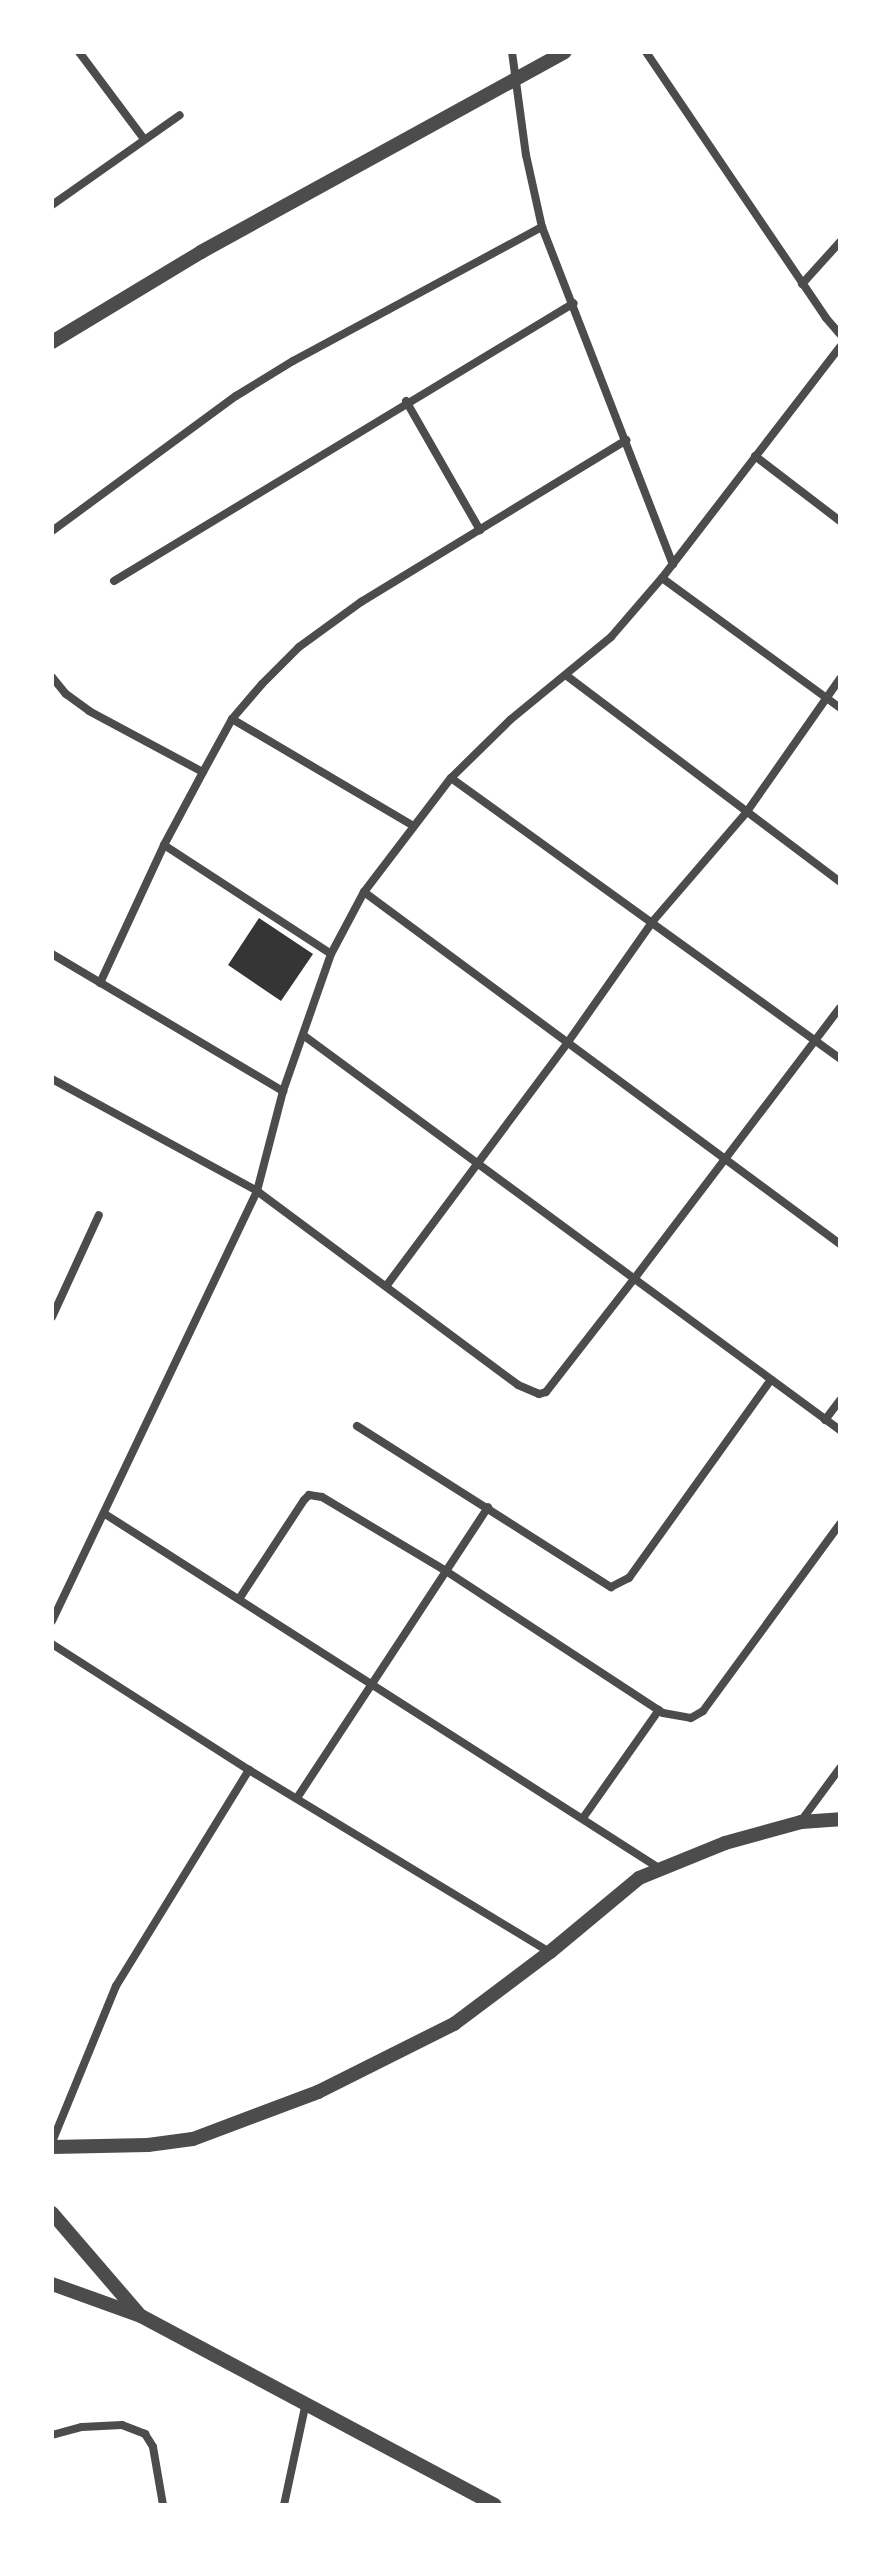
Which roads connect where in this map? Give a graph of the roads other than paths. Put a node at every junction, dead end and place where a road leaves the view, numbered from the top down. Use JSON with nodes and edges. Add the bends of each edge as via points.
{"nodes":[{"id":1,"x":79,"y":52,"type":"edge"},
{"id":2,"x":512,"y":52,"type":"edge"},
{"id":3,"x":565,"y":52,"type":"edge"},
{"id":4,"x":646,"y":52,"type":"edge"},
{"id":5,"x":516,"y":79,"type":"junction"},
{"id":6,"x":180,"y":115,"type":"dead end"},
{"id":7,"x":144,"y":139,"type":"junction"},
{"id":8,"x":52,"y":205,"type":"edge"},
{"id":9,"x":542,"y":227,"type":"junction"},
{"id":10,"x":840,"y":242,"type":"edge"},
{"id":11,"x":802,"y":284,"type":"junction"},
{"id":12,"x":574,"y":303,"type":"junction"},
{"id":13,"x":840,"y":334,"type":"edge"},
{"id":14,"x":52,"y":342,"type":"edge"},
{"id":15,"x":840,"y":347,"type":"edge"},
{"id":16,"x":406,"y":401,"type":"junction"},
{"id":17,"x":626,"y":440,"type":"junction"},
{"id":18,"x":755,"y":456,"type":"junction"},
{"id":19,"x":840,"y":521,"type":"edge"},
{"id":20,"x":480,"y":530,"type":"junction"},
{"id":21,"x":52,"y":531,"type":"edge"},
{"id":22,"x":673,"y":564,"type":"junction"},
{"id":23,"x":662,"y":578,"type":"junction"},
{"id":24,"x":114,"y":581,"type":"dead end"},
{"id":25,"x":567,"y":676,"type":"junction"},
{"id":26,"x":52,"y":677,"type":"edge"},
{"id":27,"x":840,"y":679,"type":"edge"},
{"id":28,"x":826,"y":697,"type":"junction"},
{"id":29,"x":840,"y":708,"type":"edge"},
{"id":30,"x":232,"y":719,"type":"junction"},
{"id":31,"x":203,"y":772,"type":"junction"},
{"id":32,"x":451,"y":778,"type":"junction"},
{"id":33,"x":746,"y":813,"type":"junction"},
{"id":34,"x":412,"y":825,"type":"junction"},
{"id":35,"x":164,"y":845,"type":"junction"},
{"id":36,"x":840,"y":882,"type":"edge"},
{"id":37,"x":364,"y":892,"type":"junction"},
{"id":38,"x":653,"y":921,"type":"junction"},
{"id":39,"x":52,"y":954,"type":"edge"},
{"id":40,"x":331,"y":954,"type":"junction"},
{"id":41,"x":100,"y":983,"type":"junction"},
{"id":42,"x":840,"y":1008,"type":"edge"},
{"id":43,"x":303,"y":1035,"type":"junction"},
{"id":44,"x":568,"y":1042,"type":"junction"},
{"id":45,"x":816,"y":1042,"type":"junction"},
{"id":46,"x":840,"y":1059,"type":"edge"},
{"id":47,"x":52,"y":1079,"type":"edge"},
{"id":48,"x":283,"y":1091,"type":"junction"},
{"id":49,"x":722,"y":1159,"type":"junction"},
{"id":50,"x":478,"y":1164,"type":"junction"},
{"id":51,"x":257,"y":1191,"type":"junction"},
{"id":52,"x":99,"y":1215,"type":"dead end"},
{"id":53,"x":840,"y":1244,"type":"edge"},
{"id":54,"x":634,"y":1279,"type":"junction"},
{"id":55,"x":387,"y":1285,"type":"junction"},
{"id":56,"x":52,"y":1317,"type":"edge"},
{"id":57,"x":771,"y":1380,"type":"junction"},
{"id":58,"x":840,"y":1400,"type":"edge"},
{"id":59,"x":825,"y":1420,"type":"junction"},
{"id":60,"x":357,"y":1426,"type":"dead end"},
{"id":61,"x":840,"y":1430,"type":"edge"},
{"id":62,"x":488,"y":1507,"type":"junction"},
{"id":63,"x":105,"y":1514,"type":"junction"},
{"id":64,"x":840,"y":1524,"type":"edge"},
{"id":65,"x":446,"y":1571,"type":"junction"},
{"id":66,"x":239,"y":1599,"type":"junction"},
{"id":67,"x":52,"y":1621,"type":"edge"},
{"id":68,"x":52,"y":1644,"type":"edge"},
{"id":69,"x":370,"y":1682,"type":"junction"},
{"id":70,"x":659,"y":1710,"type":"junction"},
{"id":71,"x":840,"y":1768,"type":"edge"},
{"id":72,"x":249,"y":1770,"type":"junction"},
{"id":73,"x":297,"y":1798,"type":"junction"},
{"id":74,"x":583,"y":1818,"type":"junction"},
{"id":75,"x":840,"y":1819,"type":"edge"},
{"id":76,"x":801,"y":1822,"type":"junction"},
{"id":77,"x":659,"y":1868,"type":"junction"},
{"id":78,"x":550,"y":1952,"type":"junction"},
{"id":79,"x":52,"y":2144,"type":"edge"},
{"id":80,"x":52,"y":2213,"type":"edge"},
{"id":81,"x":52,"y":2284,"type":"edge"},
{"id":82,"x":141,"y":2316,"type":"junction"},
{"id":83,"x":305,"y":2407,"type":"junction"},
{"id":84,"x":52,"y":2435,"type":"edge"},
{"id":85,"x":163,"y":2505,"type":"edge"},
{"id":86,"x":284,"y":2505,"type":"edge"},
{"id":87,"x":495,"y":2505,"type":"edge"}],
"edges":[{"from":1,"to":7,"type":"street"},
{"from":2,"to":5,"type":"street"},
{"from":3,"to":5,"type":"street"},
{"from":4,"to":11,"type":"street"},
{"from":5,"to":9,"type":"street"},
{"from":5,"to":14,"type":"street","via":[[201,252]]},
{"from":6,"to":7,"type":"street"},
{"from":7,"to":8,"type":"street"},
{"from":9,"to":12,"type":"street"},
{"from":9,"to":21,"type":"street","via":[[270,375]]},
{"from":10,"to":11,"type":"street"},
{"from":11,"to":13,"type":"street"},
{"from":12,"to":16,"type":"street"},
{"from":12,"to":17,"type":"street"},
{"from":15,"to":18,"type":"street"},
{"from":16,"to":20,"type":"street"},
{"from":16,"to":24,"type":"street"},
{"from":17,"to":20,"type":"street"},
{"from":17,"to":22,"type":"street"},
{"from":18,"to":19,"type":"street"},
{"from":18,"to":22,"type":"street"},
{"from":20,"to":30,"type":"street","via":[[361,602],[299,647]]},
{"from":22,"to":23,"type":"street"},
{"from":23,"to":25,"type":"street","via":[[611,637]]},
{"from":23,"to":28,"type":"street"},
{"from":25,"to":32,"type":"street","via":[[510,720]]},
{"from":25,"to":33,"type":"street"},
{"from":26,"to":31,"type":"street","via":[[89,711]]},
{"from":27,"to":28,"type":"street"},
{"from":28,"to":29,"type":"street"},
{"from":28,"to":33,"type":"street"},
{"from":30,"to":31,"type":"street"},
{"from":30,"to":34,"type":"street"},
{"from":31,"to":35,"type":"street"},
{"from":32,"to":34,"type":"street"},
{"from":32,"to":38,"type":"street"},
{"from":33,"to":36,"type":"street"},
{"from":33,"to":38,"type":"street"},
{"from":34,"to":37,"type":"street"},
{"from":35,"to":40,"type":"street"},
{"from":35,"to":41,"type":"street"},
{"from":37,"to":40,"type":"street"},
{"from":37,"to":44,"type":"street"},
{"from":38,"to":44,"type":"street"},
{"from":38,"to":45,"type":"street"},
{"from":39,"to":41,"type":"street"},
{"from":40,"to":43,"type":"street"},
{"from":41,"to":48,"type":"street"},
{"from":42,"to":45,"type":"street"},
{"from":43,"to":48,"type":"street"},
{"from":43,"to":50,"type":"street"},
{"from":44,"to":49,"type":"street"},
{"from":44,"to":50,"type":"street"},
{"from":45,"to":46,"type":"street"},
{"from":45,"to":49,"type":"street"},
{"from":47,"to":51,"type":"street"},
{"from":48,"to":51,"type":"street"},
{"from":49,"to":53,"type":"street"},
{"from":49,"to":54,"type":"street"},
{"from":50,"to":54,"type":"street"},
{"from":50,"to":55,"type":"street"},
{"from":51,"to":55,"type":"street"},
{"from":51,"to":63,"type":"street"},
{"from":52,"to":56,"type":"street"},
{"from":54,"to":55,"type":"street","via":[[546,1392],[539,1394],[518,1385]]},
{"from":54,"to":57,"type":"street"},
{"from":57,"to":59,"type":"street"},
{"from":57,"to":62,"type":"street","via":[[620,1585],[603,1585]]},
{"from":58,"to":59,"type":"street"},
{"from":59,"to":61,"type":"street"},
{"from":60,"to":62,"type":"street"},
{"from":62,"to":65,"type":"street"},
{"from":63,"to":66,"type":"street"},
{"from":63,"to":67,"type":"street"},
{"from":64,"to":70,"type":"street","via":[[703,1711],[680,1719]]},
{"from":65,"to":66,"type":"street","via":[[322,1497],[309,1495]]},
{"from":65,"to":69,"type":"street"},
{"from":65,"to":70,"type":"street"},
{"from":66,"to":69,"type":"street"},
{"from":68,"to":72,"type":"street"},
{"from":69,"to":73,"type":"street"},
{"from":69,"to":74,"type":"street"},
{"from":70,"to":74,"type":"street"},
{"from":71,"to":76,"type":"street"},
{"from":72,"to":73,"type":"street"},
{"from":72,"to":79,"type":"street","via":[[116,1986]]},
{"from":73,"to":78,"type":"street"},
{"from":74,"to":77,"type":"street"},
{"from":75,"to":76,"type":"street"},
{"from":76,"to":77,"type":"street"},
{"from":77,"to":78,"type":"street","via":[[614,1895]]},
{"from":78,"to":79,"type":"street","via":[[454,2024],[318,2092],[228,2128],[148,2145]]},
{"from":80,"to":82,"type":"street"},
{"from":81,"to":82,"type":"street"},
{"from":82,"to":83,"type":"street"},
{"from":83,"to":86,"type":"street"},
{"from":83,"to":87,"type":"street"},
{"from":84,"to":85,"type":"street","via":[[122,2425],[145,2434],[153,2447]]}]}
